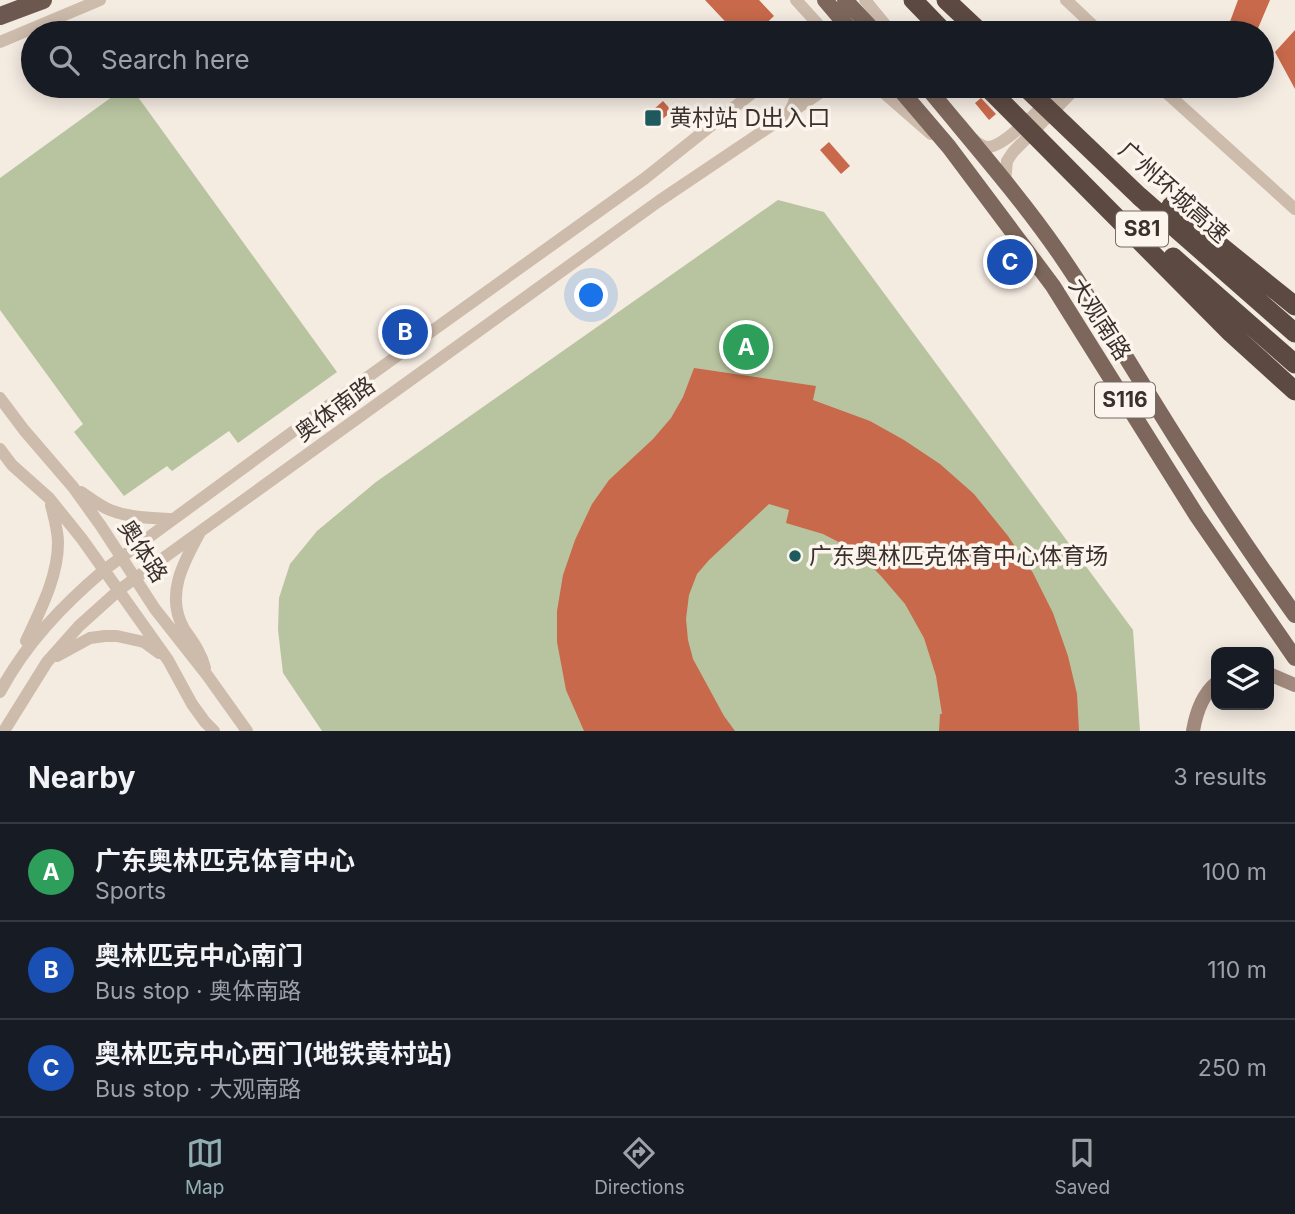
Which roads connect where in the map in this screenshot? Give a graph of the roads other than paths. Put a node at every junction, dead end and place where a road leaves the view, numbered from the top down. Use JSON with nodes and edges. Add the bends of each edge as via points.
{"nodes":[{"id":1,"x":43,"y":0,"type":"edge"},
{"id":2,"x":100,"y":0,"type":"edge"},
{"id":3,"x":796,"y":0,"type":"edge"},
{"id":4,"x":825,"y":0,"type":"edge"},
{"id":5,"x":845,"y":0,"type":"edge"},
{"id":6,"x":865,"y":0,"type":"edge"},
{"id":7,"x":906,"y":0,"type":"edge"},
{"id":8,"x":913,"y":0,"type":"edge"},
{"id":9,"x":938,"y":0,"type":"edge"},
{"id":10,"x":946,"y":0,"type":"edge"},
{"id":11,"x":1066,"y":0,"type":"edge"},
{"id":12,"x":0,"y":16,"type":"edge"},
{"id":13,"x":50,"y":21,"type":"edge"},
{"id":14,"x":813,"y":21,"type":"edge"},
{"id":15,"x":843,"y":21,"type":"edge"},
{"id":16,"x":865,"y":21,"type":"edge"},
{"id":17,"x":882,"y":21,"type":"edge"},
{"id":18,"x":926,"y":21,"type":"edge"},
{"id":19,"x":933,"y":21,"type":"edge"},
{"id":20,"x":958,"y":21,"type":"edge"},
{"id":21,"x":968,"y":21,"type":"edge"},
{"id":22,"x":1088,"y":21,"type":"edge"},
{"id":23,"x":21,"y":33,"type":"edge"},
{"id":24,"x":0,"y":42,"type":"edge"},
{"id":25,"x":746,"y":98,"type":"edge"},
{"id":26,"x":795,"y":98,"type":"edge"},
{"id":27,"x":812,"y":98,"type":"edge"},
{"id":28,"x":889,"y":98,"type":"edge"},
{"id":29,"x":907,"y":98,"type":"edge"},
{"id":30,"x":936,"y":98,"type":"edge"},
{"id":31,"x":941,"y":98,"type":"edge"},
{"id":32,"x":998,"y":98,"type":"edge"},
{"id":33,"x":1008,"y":98,"type":"edge"},
{"id":34,"x":1037,"y":98,"type":"edge"},
{"id":35,"x":1050,"y":98,"type":"edge"},
{"id":36,"x":1051,"y":98,"type":"edge"},
{"id":37,"x":1066,"y":98,"type":"edge"},
{"id":38,"x":1173,"y":98,"type":"edge"},
{"id":39,"x":788,"y":114,"type":"junction"},
{"id":40,"x":962,"y":130,"type":"junction"},
{"id":41,"x":949,"y":147,"type":"junction"},
{"id":42,"x":1004,"y":181,"type":"junction"},
{"id":43,"x":1295,"y":209,"type":"edge"},
{"id":44,"x":1295,"y":306,"type":"edge"},
{"id":45,"x":1295,"y":333,"type":"edge"},
{"id":46,"x":1295,"y":364,"type":"edge"},
{"id":47,"x":1295,"y":391,"type":"edge"},
{"id":48,"x":0,"y":398,"type":"edge"},
{"id":49,"x":0,"y":449,"type":"edge"},
{"id":50,"x":73,"y":486,"type":"junction"},
{"id":51,"x":212,"y":491,"type":"junction"},
{"id":52,"x":49,"y":498,"type":"junction"},
{"id":53,"x":225,"y":514,"type":"junction"},
{"id":54,"x":172,"y":519,"type":"junction"},
{"id":55,"x":201,"y":531,"type":"junction"},
{"id":56,"x":121,"y":557,"type":"junction"},
{"id":57,"x":104,"y":570,"type":"junction"},
{"id":58,"x":135,"y":578,"type":"junction"},
{"id":59,"x":119,"y":590,"type":"junction"},
{"id":60,"x":1295,"y":615,"type":"edge"},
{"id":61,"x":1295,"y":658,"type":"edge"},
{"id":62,"x":168,"y":660,"type":"junction"},
{"id":63,"x":47,"y":662,"type":"junction"},
{"id":64,"x":14,"y":666,"type":"junction"},
{"id":65,"x":207,"y":675,"type":"junction"},
{"id":66,"x":1274,"y":676,"type":"edge"},
{"id":67,"x":1295,"y":685,"type":"edge"},
{"id":68,"x":1211,"y":688,"type":"edge"},
{"id":69,"x":0,"y":692,"type":"edge"},
{"id":70,"x":4,"y":731,"type":"edge"},
{"id":71,"x":214,"y":731,"type":"edge"},
{"id":72,"x":247,"y":731,"type":"edge"},
{"id":73,"x":1193,"y":731,"type":"edge"}],
"edges":[{"from":1,"to":12,"type":"highway"},
{"from":2,"to":13,"type":"street"},
{"from":3,"to":14,"type":"street"},
{"from":4,"to":15,"type":"main road"},
{"from":5,"to":16,"type":"main road"},
{"from":6,"to":17,"type":"street"},
{"from":7,"to":18,"type":"highway"},
{"from":8,"to":19,"type":"highway"},
{"from":9,"to":20,"type":"highway"},
{"from":10,"to":21,"type":"highway"},
{"from":11,"to":22,"type":"street"},
{"from":23,"to":24,"type":"street"},
{"from":25,"to":51,"type":"street","name":"奥体南路","via":[[644,179]]},
{"from":26,"to":39,"type":"street"},
{"from":27,"to":39,"type":"street","name":"奥体南路"},
{"from":28,"to":41,"type":"street"},
{"from":29,"to":41,"type":"main road","name":"大观南路","number":"S116"},
{"from":30,"to":40,"type":"main road","name":"大观南路","number":"S116"},
{"from":31,"to":40,"type":"street"},
{"from":32,"to":47,"type":"highway","bridge":true,"via":[[1231,333]]},
{"from":33,"to":46,"type":"highway","name":"广州环城高速","number":"S81","bridge":true,"via":[[1154,240]]},
{"from":34,"to":45,"type":"highway","name":"广州环城高速","number":"S81","bridge":true,"via":[[1139,196]]},
{"from":35,"to":44,"type":"highway","bridge":true},
{"from":36,"to":40,"type":"street","via":[[1010,137],[993,146],[980,145]]},
{"from":37,"to":42,"type":"street","via":[[1013,152]]},
{"from":38,"to":43,"type":"street"},
{"from":39,"to":53,"type":"street","name":"奥体南路","via":[[659,201]]},
{"from":40,"to":42,"type":"main road","name":"大观南路","number":"S116"},
{"from":41,"to":61,"type":"main road","name":"大观南路","number":"S116","via":[[1053,286],[1223,556]]},
{"from":42,"to":60,"type":"main road","name":"大观南路","number":"S116","via":[[1083,289],[1230,523]]},
{"from":48,"to":50,"type":"street","name":"奥体路"},
{"from":49,"to":52,"type":"street","name":"奥体路"},
{"from":50,"to":54,"type":"street","via":[[119,513]]},
{"from":50,"to":56,"type":"street","name":"奥体路"},
{"from":51,"to":53,"type":"street","via":[[211,506]]},
{"from":51,"to":54,"type":"street","name":"奥体南路"},
{"from":52,"to":57,"type":"street","name":"奥体路"},
{"from":52,"to":64,"type":"street","via":[[58,544],[55,569]]},
{"from":53,"to":55,"type":"street","name":"奥体南路"},
{"from":54,"to":56,"type":"street","name":"奥体南路"},
{"from":55,"to":58,"type":"street","name":"奥体南路"},
{"from":55,"to":65,"type":"street","via":[[180,572],[176,597],[179,617],[202,654]]},
{"from":56,"to":57,"type":"street","name":"奥体南路"},
{"from":56,"to":58,"type":"street","name":"奥体路"},
{"from":57,"to":59,"type":"street","name":"奥体路"},
{"from":57,"to":64,"type":"street","name":"奥体南路","via":[[38,634]]},
{"from":58,"to":59,"type":"street","name":"奥体南路"},
{"from":58,"to":65,"type":"street","name":"奥体路"},
{"from":59,"to":62,"type":"street","name":"奥体路"},
{"from":59,"to":63,"type":"street","name":"奥体南路"},
{"from":62,"to":63,"type":"street","via":[[144,642],[117,636],[90,638]]},
{"from":62,"to":71,"type":"street","name":"奥体路","via":[[192,704]]},
{"from":63,"to":70,"type":"street","name":"奥体南路"},
{"from":64,"to":69,"type":"street","name":"奥体南路"},
{"from":65,"to":72,"type":"street","name":"奥体路"},
{"from":66,"to":67,"type":"main road"},
{"from":68,"to":73,"type":"main road","via":[[1203,697]]}]}
